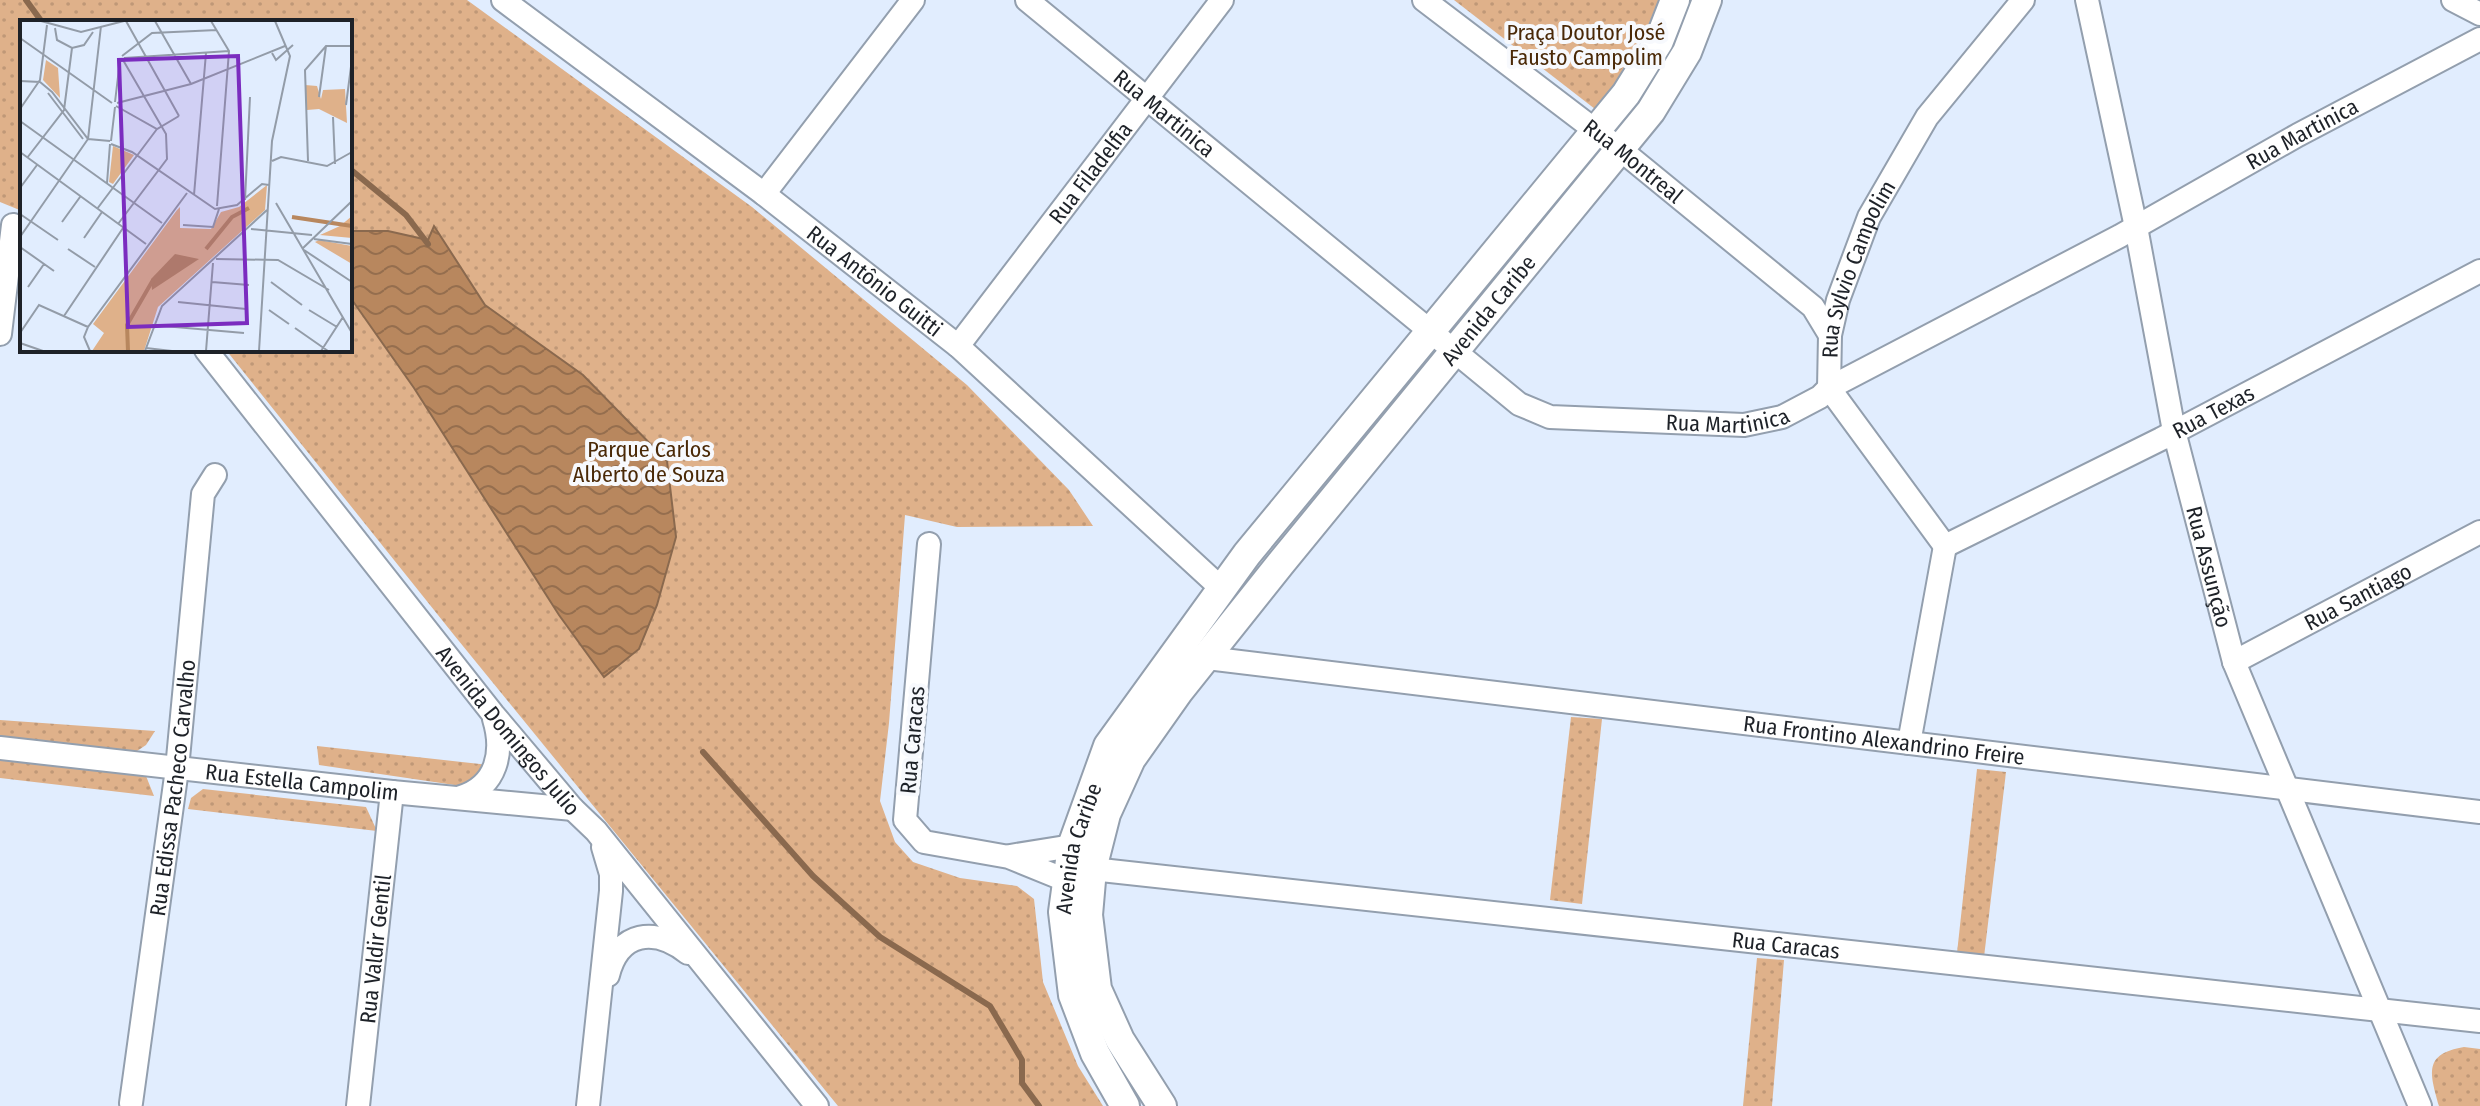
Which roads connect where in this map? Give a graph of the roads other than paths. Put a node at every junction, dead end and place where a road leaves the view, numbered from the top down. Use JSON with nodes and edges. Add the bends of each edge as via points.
{"nodes":[{"id":1,"x":503,"y":0,"type":"edge"},
{"id":2,"x":913,"y":0,"type":"edge"},
{"id":3,"x":1027,"y":0,"type":"edge"},
{"id":4,"x":1222,"y":0,"type":"edge"},
{"id":5,"x":1424,"y":0,"type":"edge"},
{"id":6,"x":1675,"y":0,"type":"edge"},
{"id":7,"x":1707,"y":0,"type":"edge"},
{"id":8,"x":2023,"y":0,"type":"edge"},
{"id":9,"x":2087,"y":0,"type":"edge"},
{"id":10,"x":2453,"y":0,"type":"edge"},
{"id":11,"x":2480,"y":14,"type":"edge"},
{"id":12,"x":2480,"y":20,"type":"edge"},
{"id":13,"x":2480,"y":37,"type":"edge"},
{"id":14,"x":1147,"y":98,"type":"junction"},
{"id":15,"x":1595,"y":131,"type":"junction"},
{"id":16,"x":1621,"y":150,"type":"junction"},
{"id":17,"x":764,"y":194,"type":"junction"},
{"id":18,"x":12,"y":225,"type":"edge"},
{"id":19,"x":2136,"y":227,"type":"junction"},
{"id":20,"x":2480,"y":271,"type":"edge"},
{"id":21,"x":1430,"y":331,"type":"junction"},
{"id":22,"x":0,"y":334,"type":"edge"},
{"id":23,"x":1830,"y":335,"type":"junction"},
{"id":24,"x":958,"y":346,"type":"junction"},
{"id":25,"x":1455,"y":350,"type":"junction"},
{"id":26,"x":208,"y":352,"type":"edge"},
{"id":27,"x":1829,"y":388,"type":"junction"},
{"id":28,"x":2174,"y":431,"type":"junction"},
{"id":29,"x":215,"y":475,"type":"dead end"},
{"id":30,"x":2480,"y":532,"type":"edge"},
{"id":31,"x":929,"y":544,"type":"dead end"},
{"id":32,"x":1945,"y":546,"type":"junction"},
{"id":33,"x":1223,"y":588,"type":"junction"},
{"id":34,"x":1247,"y":607,"type":"junction"},
{"id":35,"x":1204,"y":614,"type":"junction"},
{"id":36,"x":1215,"y":647,"type":"junction"},
{"id":37,"x":2234,"y":662,"type":"junction"},
{"id":38,"x":493,"y":714,"type":"junction"},
{"id":39,"x":1909,"y":743,"type":"junction"},
{"id":40,"x":0,"y":748,"type":"edge"},
{"id":41,"x":177,"y":769,"type":"junction"},
{"id":42,"x":2285,"y":788,"type":"junction"},
{"id":43,"x":392,"y":792,"type":"junction"},
{"id":44,"x":461,"y":797,"type":"junction"},
{"id":45,"x":573,"y":809,"type":"junction"},
{"id":46,"x":2480,"y":812,"type":"edge"},
{"id":47,"x":596,"y":831,"type":"junction"},
{"id":48,"x":1072,"y":846,"type":"junction"},
{"id":49,"x":1009,"y":857,"type":"junction"},
{"id":50,"x":1080,"y":875,"type":"junction"},
{"id":51,"x":705,"y":965,"type":"junction"},
{"id":52,"x":2381,"y":1009,"type":"junction"},
{"id":53,"x":596,"y":1020,"type":"junction"},
{"id":54,"x":2480,"y":1021,"type":"edge"},
{"id":55,"x":131,"y":1103,"type":"dead end"},
{"id":56,"x":358,"y":1106,"type":"edge"},
{"id":57,"x":588,"y":1106,"type":"edge"},
{"id":58,"x":817,"y":1106,"type":"edge"},
{"id":59,"x":1125,"y":1106,"type":"edge"},
{"id":60,"x":1162,"y":1106,"type":"edge"},
{"id":61,"x":2420,"y":1106,"type":"edge"}],
"edges":[{"from":1,"to":17,"type":"street","name":"Rua Antônio Guitti"},
{"from":2,"to":17,"type":"street"},
{"from":3,"to":14,"type":"street","name":"Rua Martinica"},
{"from":4,"to":14,"type":"street","name":"Rua Filadelfia"},
{"from":5,"to":15,"type":"street","name":"Rua Montreal"},
{"from":6,"to":15,"type":"street","name":"Avenida Caribe","via":[[1659,41]]},
{"from":7,"to":16,"type":"street","name":"Avenida Caribe","via":[[1687,52]]},
{"from":8,"to":23,"type":"street","name":"Rua Sylvio Campolim","via":[[1927,117],[1869,217]]},
{"from":9,"to":19,"type":"street","name":"Rua Assunção"},
{"from":10,"to":11,"type":"street"},
{"from":12,"to":13,"type":"street"},
{"from":13,"to":19,"type":"street","name":"Rua Martinica"},
{"from":14,"to":21,"type":"street","name":"Rua Martinica"},
{"from":14,"to":24,"type":"street","name":"Rua Filadelfia"},
{"from":15,"to":16,"type":"street","name":"Rua Montreal"},
{"from":15,"to":21,"type":"street","name":"Avenida Caribe"},
{"from":16,"to":23,"type":"street","name":"Rua Montreal","via":[[1813,307]]},
{"from":16,"to":25,"type":"street","name":"Avenida Caribe"},
{"from":17,"to":24,"type":"street","name":"Rua Antônio Guitti"},
{"from":18,"to":22,"type":"street"},
{"from":19,"to":27,"type":"street","name":"Rua Martinica"},
{"from":19,"to":28,"type":"street","name":"Rua Assunção"},
{"from":20,"to":28,"type":"street","name":"Rua Texas"},
{"from":21,"to":25,"type":"street","name":"Rua Martinica"},
{"from":21,"to":33,"type":"street","name":"Avenida Caribe"},
{"from":23,"to":27,"type":"street","name":"Rua Sylvio Campolim"},
{"from":24,"to":33,"type":"street","name":"Rua Antônio Guitti"},
{"from":25,"to":27,"type":"street","name":"Rua Martinica","via":[[1519,404],[1550,417],[1744,425],[1782,417]]},
{"from":25,"to":34,"type":"street","name":"Avenida Caribe"},
{"from":26,"to":38,"type":"street","name":"Avenida Domingos Julio"},
{"from":27,"to":32,"type":"street","name":"Rua Sylvio Campolim"},
{"from":28,"to":32,"type":"street","name":"Rua Texas"},
{"from":28,"to":37,"type":"street","name":"Rua Assunção"},
{"from":29,"to":41,"type":"street","name":"Rua Edissa Pacheco Carvalho","via":[[203,494]]},
{"from":30,"to":37,"type":"street","name":"Rua Santiago"},
{"from":31,"to":49,"type":"street","name":"Rua Caracas","via":[[905,820],[924,842]]},
{"from":32,"to":39,"type":"street"},
{"from":33,"to":34,"type":"street","via":[[1240,589]]},
{"from":33,"to":35,"type":"street","name":"Avenida Caribe"},
{"from":34,"to":36,"type":"street","name":"Avenida Caribe"},
{"from":35,"to":36,"type":"street"},
{"from":35,"to":48,"type":"street","name":"Avenida Caribe","via":[[1108,746]]},
{"from":36,"to":39,"type":"street","name":"Rua Frontino Alexandrino Freire","via":[[1287,668]]},
{"from":36,"to":50,"type":"street","name":"Avenida Caribe","via":[[1131,759]]},
{"from":37,"to":42,"type":"street","name":"Rua Assunção"},
{"from":38,"to":44,"type":"street","via":[[499,734],[497,762],[483,786]]},
{"from":38,"to":45,"type":"street","name":"Avenida Domingos Julio"},
{"from":39,"to":42,"type":"street","name":"Rua Frontino Alexandrino Freire"},
{"from":40,"to":41,"type":"street","name":"Rua Estella Campolim"},
{"from":41,"to":43,"type":"street","name":"Rua Estella Campolim"},
{"from":41,"to":55,"type":"street","name":"Rua Edissa Pacheco Carvalho"},
{"from":42,"to":46,"type":"street","name":"Rua Frontino Alexandrino Freire"},
{"from":42,"to":52,"type":"street","name":"Rua Assunção"},
{"from":43,"to":44,"type":"street","name":"Rua Estella Campolim"},
{"from":43,"to":56,"type":"street","name":"Rua Valdir Gentil"},
{"from":44,"to":45,"type":"street","name":"Rua Estella Campolim"},
{"from":45,"to":47,"type":"street","name":"Avenida Domingos Julio"},
{"from":47,"to":51,"type":"street","name":"Avenida Domingos Julio"},
{"from":47,"to":53,"type":"street","via":[[611,874]]},
{"from":48,"to":49,"type":"street","name":"Rua Caracas"},
{"from":48,"to":50,"type":"street","name":"Avenida Caribe"},
{"from":49,"to":50,"type":"street","name":"Rua Caracas"},
{"from":50,"to":52,"type":"street","name":"Rua Caracas"},
{"from":50,"to":59,"type":"street","name":"Avenida Caribe","via":[[1063,912],[1073,995],[1095,1053]]},
{"from":50,"to":60,"type":"street","name":"Avenida Caribe","via":[[1097,989],[1120,1040]]},
{"from":51,"to":53,"type":"street","via":[[659,936],[628,942],[610,967]]},
{"from":51,"to":58,"type":"street","name":"Avenida Domingos Julio"},
{"from":52,"to":54,"type":"street","name":"Rua Caracas"},
{"from":52,"to":61,"type":"street","name":"Rua Assunção"},
{"from":53,"to":57,"type":"street"}]}
